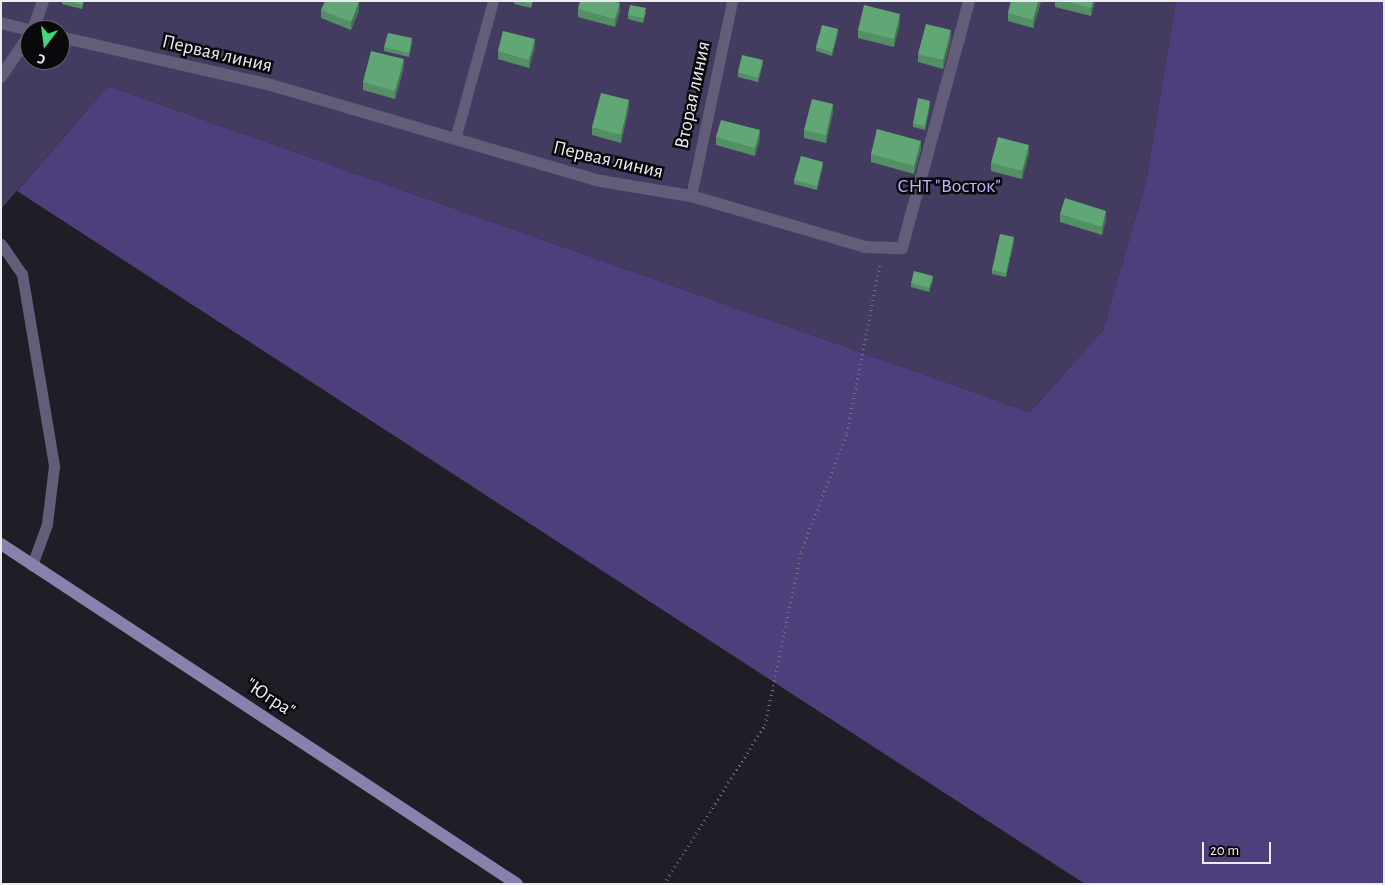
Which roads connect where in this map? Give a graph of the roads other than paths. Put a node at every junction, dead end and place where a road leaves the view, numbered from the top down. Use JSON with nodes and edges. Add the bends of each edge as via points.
{"nodes":[{"id":1,"x":43,"y":1,"type":"edge"},
{"id":2,"x":493,"y":1,"type":"edge"},
{"id":3,"x":732,"y":1,"type":"edge"},
{"id":4,"x":969,"y":1,"type":"edge"},
{"id":5,"x":35,"y":20,"type":"edge"},
{"id":6,"x":1,"y":23,"type":"edge"},
{"id":7,"x":20,"y":27,"type":"edge"},
{"id":8,"x":70,"y":39,"type":"edge"},
{"id":9,"x":20,"y":49,"type":"edge"},
{"id":10,"x":1,"y":77,"type":"edge"},
{"id":11,"x":455,"y":139,"type":"junction"},
{"id":12,"x":691,"y":196,"type":"junction"},
{"id":13,"x":1,"y":244,"type":"edge"},
{"id":14,"x":1,"y":544,"type":"edge"},
{"id":15,"x":32,"y":565,"type":"junction"},
{"id":16,"x":517,"y":884,"type":"edge"}],
"edges":[{"from":1,"to":5,"type":"street"},
{"from":2,"to":11,"type":"lane"},
{"from":3,"to":12,"type":"lane","name":"Вторая линия"},
{"from":4,"to":12,"type":"street","name":"Первая линия","via":[[902,248],[865,247]]},
{"from":6,"to":7,"type":"street"},
{"from":8,"to":11,"type":"street","name":"Первая линия","via":[[271,85]]},
{"from":9,"to":10,"type":"street"},
{"from":11,"to":12,"type":"street","name":"Первая линия","via":[[596,180]]},
{"from":13,"to":15,"type":"lane","via":[[22,274],[54,466],[47,524]]},
{"from":14,"to":15,"type":"main road","name":"\"Югра\""},
{"from":15,"to":16,"type":"main road","name":"\"Югра\""}]}
